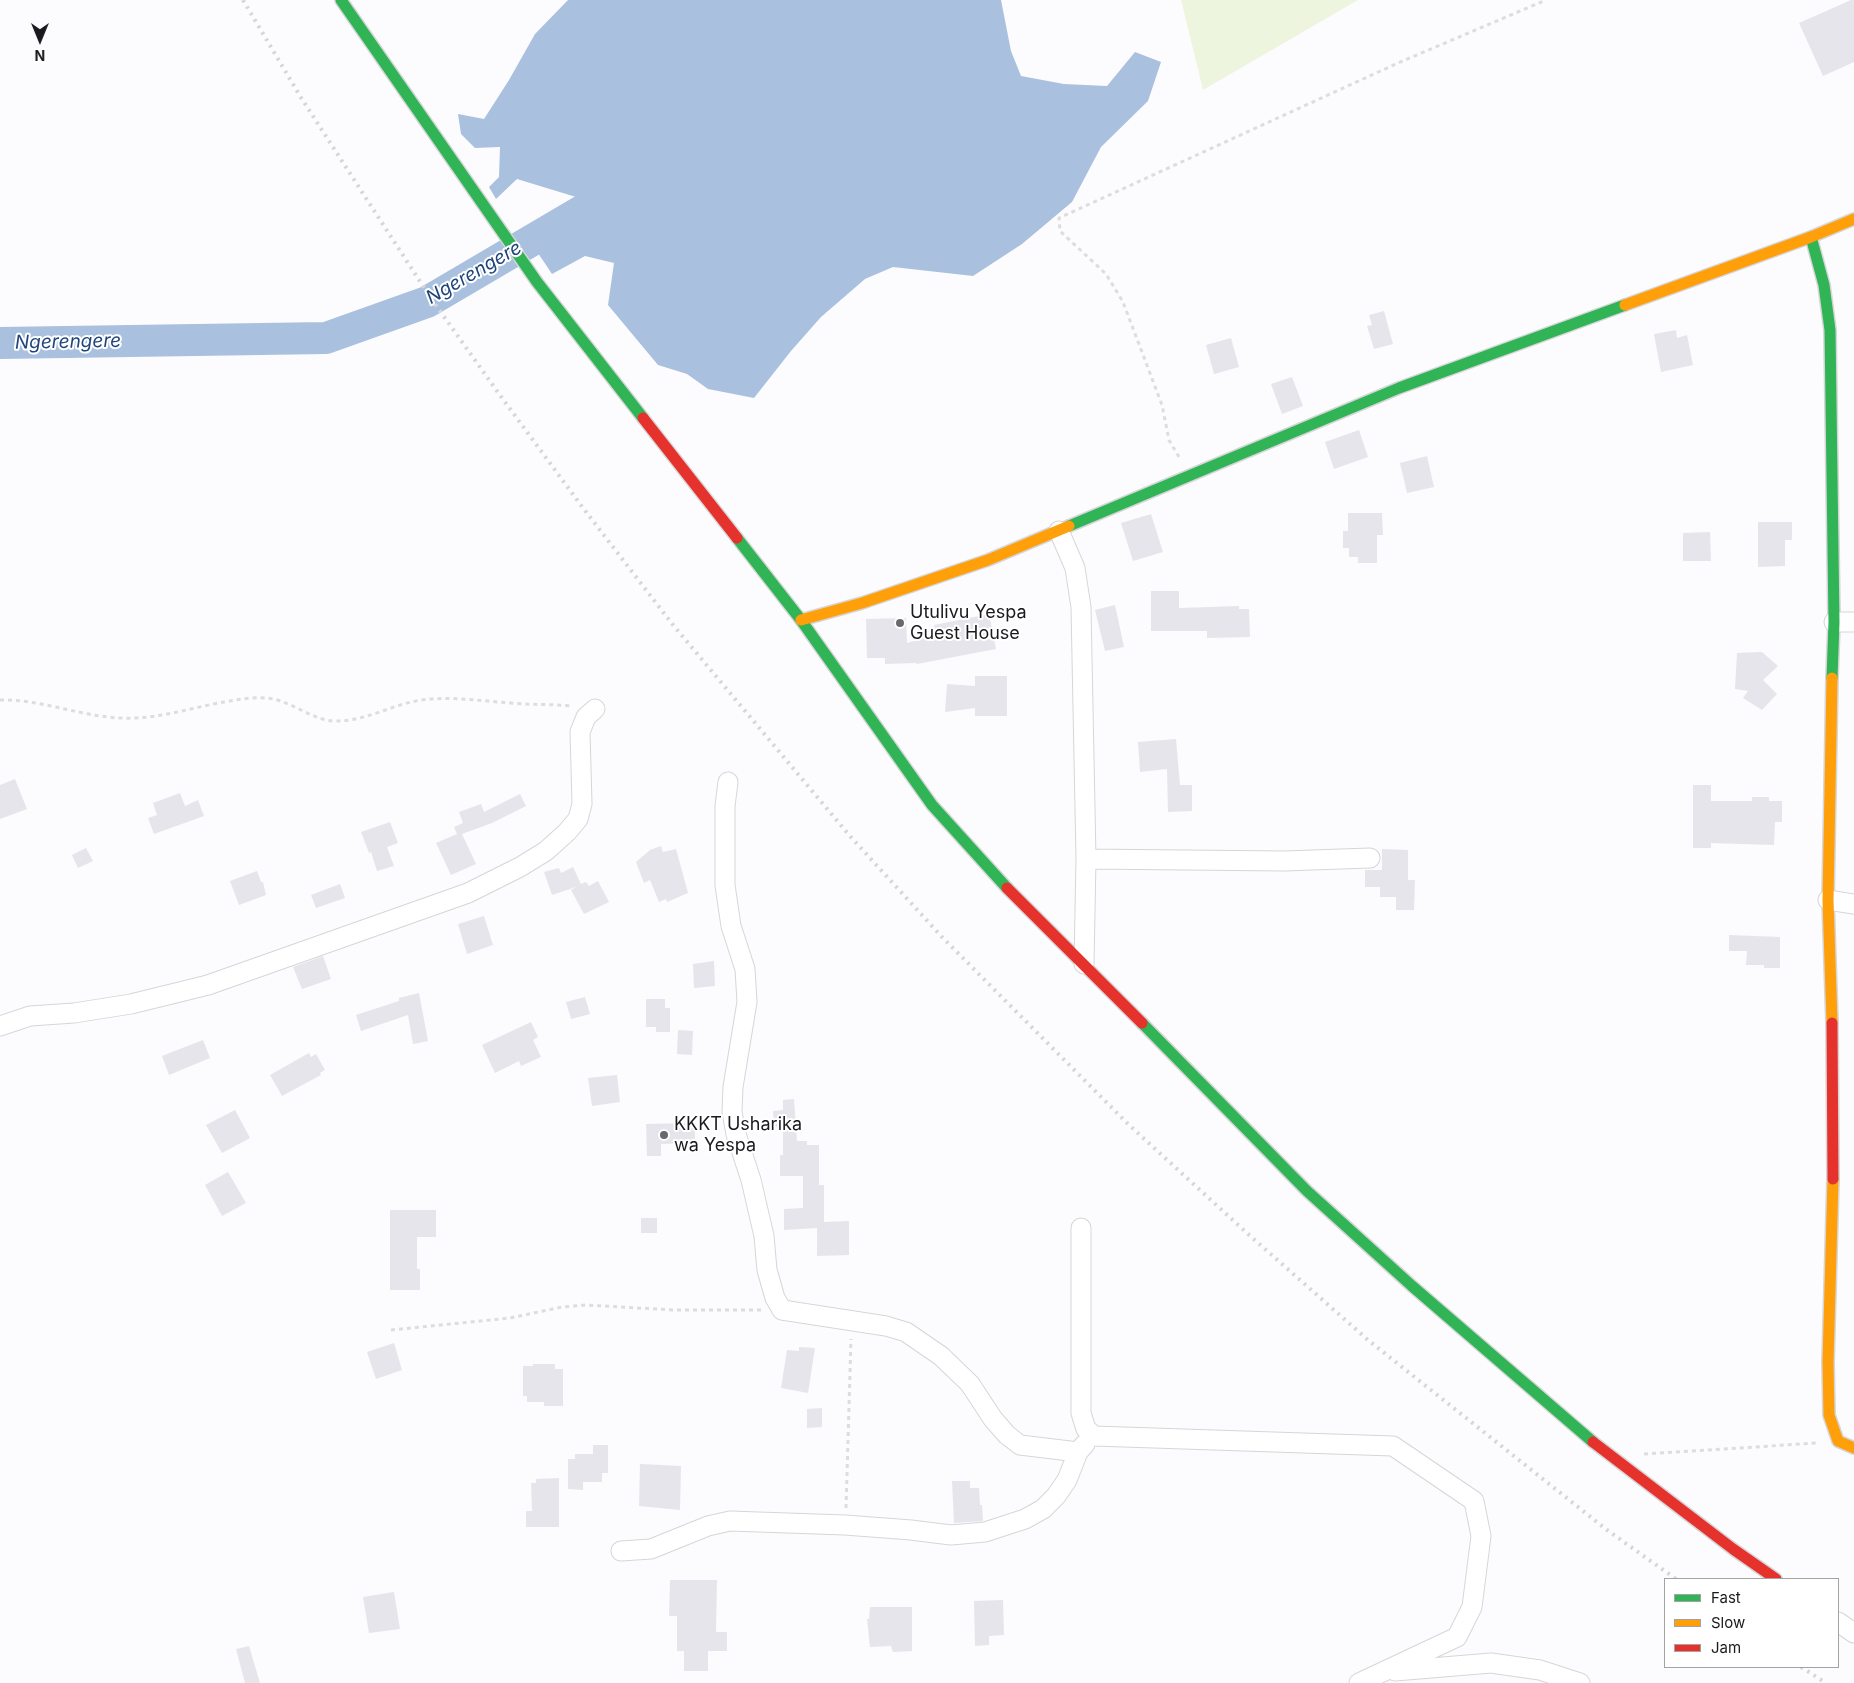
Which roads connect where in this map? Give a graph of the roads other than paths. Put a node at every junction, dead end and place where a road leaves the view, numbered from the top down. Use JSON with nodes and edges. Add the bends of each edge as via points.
{"nodes":[{"id":1,"x":340,"y":0,"type":"edge"},
{"id":2,"x":1854,"y":219,"type":"edge"},
{"id":3,"x":1811,"y":237,"type":"junction"},
{"id":4,"x":1059,"y":531,"type":"junction"},
{"id":5,"x":801,"y":620,"type":"junction"},
{"id":6,"x":1834,"y":622,"type":"junction"},
{"id":7,"x":1854,"y":622,"type":"edge"},
{"id":8,"x":595,"y":709,"type":"road end"},
{"id":9,"x":728,"y":782,"type":"dead end"},
{"id":10,"x":1370,"y":858,"type":"dead end"},
{"id":11,"x":1086,"y":859,"type":"junction"},
{"id":12,"x":1828,"y":900,"type":"junction"},
{"id":13,"x":1854,"y":904,"type":"edge"},
{"id":14,"x":1084,"y":964,"type":"junction"},
{"id":15,"x":0,"y":1026,"type":"edge"},
{"id":16,"x":1080,"y":1228,"type":"dead end"},
{"id":17,"x":1094,"y":1436,"type":"junction"},
{"id":18,"x":1854,"y":1448,"type":"edge"},
{"id":19,"x":1078,"y":1452,"type":"junction"},
{"id":20,"x":621,"y":1551,"type":"dead end"},
{"id":21,"x":1775,"y":1578,"type":"edge"},
{"id":22,"x":1839,"y":1623,"type":"edge"},
{"id":23,"x":1854,"y":1633,"type":"edge"},
{"id":24,"x":1384,"y":1672,"type":"junction"},
{"id":25,"x":1359,"y":1683,"type":"edge"},
{"id":26,"x":1580,"y":1683,"type":"edge"}],
"edges":[{"from":1,"to":5,"type":"street","via":[[537,282]]},
{"from":2,"to":3,"type":"street"},
{"from":3,"to":4,"type":"street","via":[[1399,388]]},
{"from":3,"to":6,"type":"street","via":[[1824,285],[1830,330]]},
{"from":4,"to":5,"type":"street","via":[[988,560]]},
{"from":4,"to":11,"type":"street","via":[[1075,568],[1080,607]]},
{"from":5,"to":14,"type":"street","via":[[932,805],[1001,882]]},
{"from":6,"to":7,"type":"street"},
{"from":6,"to":12,"type":"street"},
{"from":8,"to":15,"type":"street","via":[[586,717],[580,732],[582,804],[578,819],[546,851],[520,867],[468,893],[208,985],[74,1014],[30,1016]]},
{"from":9,"to":19,"type":"street","via":[[724,806],[725,885],[731,926],[745,969],[747,1002],[732,1112],[764,1236],[767,1270],[775,1298],[782,1310],[906,1332],[941,1356],[970,1384],[993,1419],[1020,1445]]},
{"from":10,"to":11,"type":"street","via":[[1284,861]]},
{"from":11,"to":14,"type":"street"},
{"from":12,"to":13,"type":"street"},
{"from":12,"to":18,"type":"street","via":[[1833,1208],[1829,1415],[1838,1442]]},
{"from":14,"to":21,"type":"street","via":[[1307,1191],[1412,1286],[1609,1456]]},
{"from":16,"to":17,"type":"street","via":[[1081,1413],[1086,1429]]},
{"from":17,"to":19,"type":"street"},
{"from":17,"to":24,"type":"street","via":[[1393,1446],[1474,1502],[1481,1536],[1472,1607],[1457,1637]]},
{"from":19,"to":20,"type":"street","via":[[1067,1480],[1043,1509],[986,1532],[951,1535],[845,1525],[730,1521],[708,1526],[651,1549]]},
{"from":22,"to":23,"type":"street"},
{"from":24,"to":25,"type":"street"},
{"from":24,"to":26,"type":"street","via":[[1491,1663],[1540,1670]]}]}
